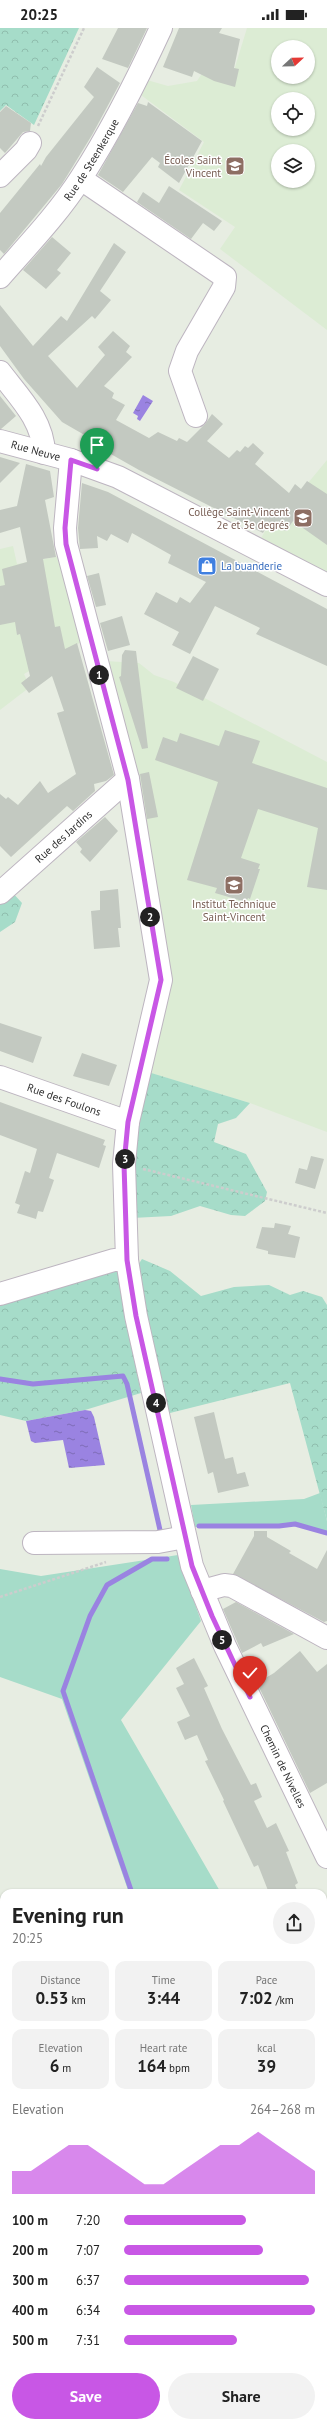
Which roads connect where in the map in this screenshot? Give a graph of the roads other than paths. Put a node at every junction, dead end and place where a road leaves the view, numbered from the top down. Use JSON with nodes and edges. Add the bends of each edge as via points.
{"nodes":[{"id":1,"x":161,"y":28,"type":"edge"},
{"id":2,"x":30,"y":143,"type":"road end"},
{"id":3,"x":0,"y":176,"type":"edge"},
{"id":4,"x":81,"y":179,"type":"junction"},
{"id":5,"x":0,"y":277,"type":"edge"},
{"id":6,"x":0,"y":372,"type":"edge"},
{"id":7,"x":196,"y":416,"type":"dead end"},
{"id":8,"x":0,"y":441,"type":"edge"},
{"id":9,"x":44,"y":453,"type":"junction"},
{"id":10,"x":71,"y":460,"type":"junction"},
{"id":11,"x":327,"y":585,"type":"edge"},
{"id":12,"x":128,"y":780,"type":"junction"},
{"id":13,"x":0,"y":893,"type":"edge"},
{"id":14,"x":0,"y":1077,"type":"edge"},
{"id":15,"x":128,"y":1122,"type":"junction"},
{"id":16,"x":127,"y":1260,"type":"junction"},
{"id":17,"x":0,"y":1294,"type":"edge"},
{"id":18,"x":185,"y":1537,"type":"junction"},
{"id":19,"x":34,"y":1543,"type":"dead end"},
{"id":20,"x":202,"y":1591,"type":"junction"},
{"id":21,"x":327,"y":1638,"type":"edge"},
{"id":22,"x":327,"y":1857,"type":"edge"}],
"edges":[{"from":1,"to":4,"type":"street","name":"Rue de Steenkerque","via":[[129,98]]},
{"from":2,"to":3,"type":"street"},
{"from":4,"to":5,"type":"street","name":"Rue de Steenkerque"},
{"from":4,"to":7,"type":"street","via":[[225,277],[224,286],[187,351],[180,371]]},
{"from":6,"to":9,"type":"street","via":[[38,422],[44,442]]},
{"from":8,"to":9,"type":"street","name":"Rue Neuve"},
{"from":9,"to":10,"type":"street","name":"Rue Neuve"},
{"from":10,"to":11,"type":"street","name":"Rue Neuve","via":[[118,477]]},
{"from":10,"to":12,"type":"street","name":"Chemin de Nivelles","via":[[66,544]]},
{"from":12,"to":13,"type":"street","name":"Rue des Jardins"},
{"from":12,"to":15,"type":"street","name":"Chemin de Nivelles","via":[[161,980]]},
{"from":14,"to":15,"type":"street","name":"Rue des Foulons"},
{"from":15,"to":16,"type":"street","name":"Chemin de Nivelles","via":[[124,1164]]},
{"from":16,"to":17,"type":"street","via":[[114,1260]]},
{"from":16,"to":18,"type":"street","name":"Chemin de Nivelles","via":[[136,1316]]},
{"from":18,"to":19,"type":"street","via":[[158,1542]]},
{"from":18,"to":20,"type":"street","name":"Chemin de Nivelles"},
{"from":20,"to":21,"type":"street","via":[[224,1585],[232,1586]]},
{"from":20,"to":22,"type":"street","name":"Chemin de Nivelles","via":[[225,1646]]}]}
